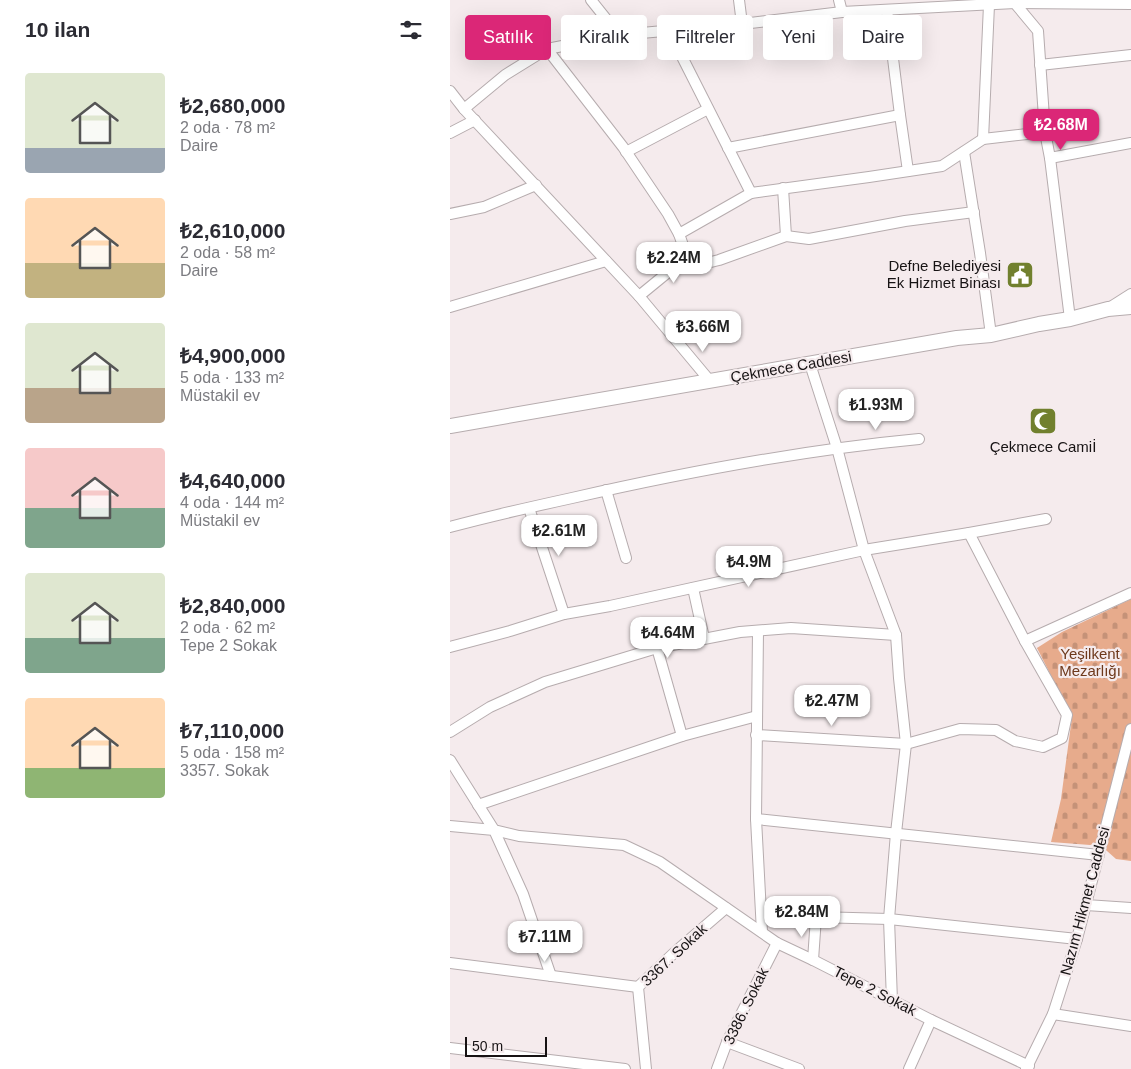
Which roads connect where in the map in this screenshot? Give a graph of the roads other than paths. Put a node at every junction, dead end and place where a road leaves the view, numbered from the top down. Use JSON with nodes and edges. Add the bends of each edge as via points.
{"nodes":[{"id":1,"x":591,"y":0,"type":"edge"},
{"id":2,"x":739,"y":0,"type":"edge"},
{"id":3,"x":839,"y":0,"type":"edge"},
{"id":4,"x":1014,"y":2,"type":"edge"},
{"id":5,"x":1104,"y":2,"type":"edge"},
{"id":6,"x":989,"y":4,"type":"junction"},
{"id":7,"x":1131,"y":4,"type":"edge"},
{"id":8,"x":887,"y":10,"type":"junction"},
{"id":9,"x":842,"y":12,"type":"junction"},
{"id":10,"x":603,"y":15,"type":"edge"},
{"id":11,"x":741,"y":15,"type":"edge"},
{"id":12,"x":753,"y":23,"type":"edge"},
{"id":13,"x":551,"y":54,"type":"edge"},
{"id":14,"x":1131,"y":56,"type":"edge"},
{"id":15,"x":529,"y":60,"type":"edge"},
{"id":16,"x":684,"y":60,"type":"edge"},
{"id":17,"x":1040,"y":65,"type":"junction"},
{"id":18,"x":450,"y":91,"type":"edge"},
{"id":19,"x":464,"y":108,"type":"junction"},
{"id":20,"x":708,"y":109,"type":"junction"},
{"id":21,"x":900,"y":115,"type":"junction"},
{"id":22,"x":475,"y":120,"type":"junction"},
{"id":23,"x":1045,"y":132,"type":"junction"},
{"id":24,"x":450,"y":133,"type":"edge"},
{"id":25,"x":983,"y":139,"type":"junction"},
{"id":26,"x":1131,"y":143,"type":"edge"},
{"id":27,"x":728,"y":148,"type":"junction"},
{"id":28,"x":626,"y":152,"type":"junction"},
{"id":29,"x":964,"y":152,"type":"junction"},
{"id":30,"x":1050,"y":158,"type":"junction"},
{"id":31,"x":908,"y":171,"type":"junction"},
{"id":32,"x":536,"y":185,"type":"junction"},
{"id":33,"x":783,"y":188,"type":"junction"},
{"id":34,"x":750,"y":193,"type":"junction"},
{"id":35,"x":974,"y":212,"type":"junction"},
{"id":36,"x":450,"y":214,"type":"edge"},
{"id":37,"x":679,"y":234,"type":"junction"},
{"id":38,"x":786,"y":236,"type":"junction"},
{"id":39,"x":686,"y":254,"type":"junction"},
{"id":40,"x":606,"y":261,"type":"junction"},
{"id":41,"x":1131,"y":294,"type":"edge"},
{"id":42,"x":639,"y":296,"type":"junction"},
{"id":43,"x":450,"y":307,"type":"edge"},
{"id":44,"x":1131,"y":307,"type":"edge"},
{"id":45,"x":1108,"y":309,"type":"junction"},
{"id":46,"x":1070,"y":319,"type":"junction"},
{"id":47,"x":991,"y":335,"type":"junction"},
{"id":48,"x":810,"y":364,"type":"junction"},
{"id":49,"x":710,"y":381,"type":"junction"},
{"id":50,"x":452,"y":423,"type":"edge"},
{"id":51,"x":919,"y":439,"type":"dead end"},
{"id":52,"x":837,"y":448,"type":"junction"},
{"id":53,"x":606,"y":490,"type":"junction"},
{"id":54,"x":529,"y":508,"type":"junction"},
{"id":55,"x":1046,"y":520,"type":"dead end"},
{"id":56,"x":450,"y":526,"type":"edge"},
{"id":57,"x":969,"y":533,"type":"junction"},
{"id":58,"x":864,"y":550,"type":"junction"},
{"id":59,"x":626,"y":558,"type":"dead end"},
{"id":60,"x":693,"y":588,"type":"junction"},
{"id":61,"x":1131,"y":593,"type":"edge"},
{"id":62,"x":564,"y":614,"type":"junction"},
{"id":63,"x":758,"y":630,"type":"junction"},
{"id":64,"x":896,"y":635,"type":"junction"},
{"id":65,"x":704,"y":638,"type":"junction"},
{"id":66,"x":1025,"y":641,"type":"junction"},
{"id":67,"x":450,"y":647,"type":"edge"},
{"id":68,"x":657,"y":648,"type":"junction"},
{"id":69,"x":757,"y":716,"type":"junction"},
{"id":70,"x":1131,"y":729,"type":"edge"},
{"id":71,"x":450,"y":732,"type":"edge"},
{"id":72,"x":756,"y":735,"type":"junction"},
{"id":73,"x":682,"y":736,"type":"junction"},
{"id":74,"x":906,"y":744,"type":"junction"},
{"id":75,"x":450,"y":760,"type":"edge"},
{"id":76,"x":478,"y":805,"type":"junction"},
{"id":77,"x":756,"y":819,"type":"junction"},
{"id":78,"x":450,"y":826,"type":"edge"},
{"id":79,"x":494,"y":830,"type":"junction"},
{"id":80,"x":896,"y":833,"type":"junction"},
{"id":81,"x":1099,"y":855,"type":"junction"},
{"id":82,"x":1086,"y":905,"type":"junction"},
{"id":83,"x":726,"y":908,"type":"junction"},
{"id":84,"x":1131,"y":908,"type":"edge"},
{"id":85,"x":889,"y":919,"type":"junction"},
{"id":86,"x":762,"y":932,"type":"junction"},
{"id":87,"x":1077,"y":939,"type":"junction"},
{"id":88,"x":777,"y":944,"type":"junction"},
{"id":89,"x":813,"y":960,"type":"junction"},
{"id":90,"x":450,"y":963,"type":"edge"},
{"id":91,"x":552,"y":976,"type":"junction"},
{"id":92,"x":638,"y":987,"type":"junction"},
{"id":93,"x":892,"y":1000,"type":"junction"},
{"id":94,"x":1053,"y":1014,"type":"junction"},
{"id":95,"x":931,"y":1020,"type":"junction"},
{"id":96,"x":1131,"y":1026,"type":"edge"},
{"id":97,"x":727,"y":1042,"type":"junction"},
{"id":98,"x":450,"y":1048,"type":"edge"},
{"id":99,"x":1027,"y":1067,"type":"edge"},
{"id":100,"x":626,"y":1069,"type":"edge"},
{"id":101,"x":646,"y":1069,"type":"edge"},
{"id":102,"x":717,"y":1069,"type":"edge"},
{"id":103,"x":798,"y":1069,"type":"edge"},
{"id":104,"x":909,"y":1069,"type":"edge"}],
"edges":[{"from":1,"to":10,"type":"street"},
{"from":2,"to":11,"type":"street"},
{"from":3,"to":9,"type":"street"},
{"from":4,"to":5,"type":"street"},
{"from":4,"to":6,"type":"street"},
{"from":4,"to":17,"type":"street","via":[[1038,31]]},
{"from":5,"to":7,"type":"street"},
{"from":6,"to":8,"type":"street"},
{"from":6,"to":25,"type":"street"},
{"from":8,"to":9,"type":"street"},
{"from":8,"to":21,"type":"street"},
{"from":9,"to":12,"type":"street"},
{"from":13,"to":28,"type":"street"},
{"from":14,"to":17,"type":"street"},
{"from":15,"to":19,"type":"street","via":[[504,75]]},
{"from":16,"to":20,"type":"street"},
{"from":17,"to":23,"type":"street"},
{"from":18,"to":19,"type":"street"},
{"from":19,"to":22,"type":"street"},
{"from":20,"to":27,"type":"street"},
{"from":20,"to":28,"type":"street"},
{"from":21,"to":27,"type":"street"},
{"from":21,"to":31,"type":"street"},
{"from":22,"to":24,"type":"street"},
{"from":22,"to":32,"type":"street"},
{"from":23,"to":25,"type":"street"},
{"from":23,"to":30,"type":"street"},
{"from":25,"to":29,"type":"street"},
{"from":26,"to":30,"type":"street"},
{"from":27,"to":34,"type":"street"},
{"from":28,"to":37,"type":"street"},
{"from":29,"to":31,"type":"street","via":[[942,166]]},
{"from":29,"to":35,"type":"street"},
{"from":30,"to":46,"type":"street"},
{"from":31,"to":33,"type":"street"},
{"from":32,"to":36,"type":"street","via":[[484,207]]},
{"from":32,"to":40,"type":"street"},
{"from":33,"to":34,"type":"street"},
{"from":33,"to":38,"type":"street"},
{"from":34,"to":37,"type":"street"},
{"from":35,"to":38,"type":"street","via":[[809,239]]},
{"from":35,"to":47,"type":"street"},
{"from":37,"to":39,"type":"street"},
{"from":38,"to":39,"type":"street","via":[[699,265]]},
{"from":39,"to":42,"type":"street"},
{"from":40,"to":42,"type":"street"},
{"from":40,"to":43,"type":"street"},
{"from":41,"to":45,"type":"street"},
{"from":42,"to":49,"type":"street"},
{"from":44,"to":45,"type":"main road","name":"Çekmece Caddesi"},
{"from":45,"to":46,"type":"main road","name":"Çekmece Caddesi"},
{"from":46,"to":47,"type":"main road","name":"Çekmece Caddesi"},
{"from":47,"to":48,"type":"main road","name":"Çekmece Caddesi"},
{"from":48,"to":49,"type":"main road","name":"Çekmece Caddesi"},
{"from":48,"to":52,"type":"street"},
{"from":49,"to":50,"type":"main road","name":"Çekmece Caddesi"},
{"from":51,"to":52,"type":"street"},
{"from":52,"to":53,"type":"street","via":[[732,464]]},
{"from":52,"to":58,"type":"street"},
{"from":53,"to":54,"type":"street"},
{"from":53,"to":59,"type":"street"},
{"from":54,"to":56,"type":"street"},
{"from":54,"to":62,"type":"street"},
{"from":55,"to":57,"type":"street"},
{"from":57,"to":58,"type":"street"},
{"from":57,"to":66,"type":"street"},
{"from":58,"to":60,"type":"street"},
{"from":58,"to":64,"type":"street"},
{"from":60,"to":62,"type":"street"},
{"from":60,"to":65,"type":"street"},
{"from":61,"to":66,"type":"street"},
{"from":62,"to":67,"type":"street"},
{"from":63,"to":64,"type":"street","via":[[791,628]]},
{"from":63,"to":65,"type":"street"},
{"from":63,"to":69,"type":"street"},
{"from":64,"to":74,"type":"street"},
{"from":65,"to":68,"type":"street"},
{"from":66,"to":74,"type":"street","via":[[1067,715],[1062,738],[1043,747],[1015,742],[996,730],[960,729]]},
{"from":68,"to":71,"type":"street","via":[[546,682],[490,707]]},
{"from":68,"to":73,"type":"street"},
{"from":69,"to":72,"type":"street"},
{"from":69,"to":73,"type":"street"},
{"from":70,"to":81,"type":"street","name":"Nazım Hikmet Caddesi"},
{"from":72,"to":74,"type":"street"},
{"from":72,"to":77,"type":"street"},
{"from":73,"to":76,"type":"street"},
{"from":74,"to":80,"type":"street"},
{"from":75,"to":76,"type":"street"},
{"from":76,"to":79,"type":"street"},
{"from":77,"to":80,"type":"street"},
{"from":77,"to":86,"type":"street"},
{"from":78,"to":79,"type":"street","name":"Tepe 2 Sokak"},
{"from":79,"to":83,"type":"street","name":"Tepe 2 Sokak","via":[[519,836],[624,845],[660,862]]},
{"from":79,"to":91,"type":"street","via":[[524,894]]},
{"from":80,"to":81,"type":"street"},
{"from":80,"to":85,"type":"street"},
{"from":81,"to":82,"type":"street","name":"Nazım Hikmet Caddesi"},
{"from":82,"to":84,"type":"street"},
{"from":82,"to":87,"type":"street","name":"Nazım Hikmet Caddesi"},
{"from":83,"to":86,"type":"street","name":"Tepe 2 Sokak"},
{"from":83,"to":92,"type":"street","name":"3367. Sokak"},
{"from":85,"to":87,"type":"street"},
{"from":85,"to":89,"type":"street","via":[[816,918]]},
{"from":85,"to":93,"type":"street"},
{"from":86,"to":88,"type":"street","name":"Tepe 2 Sokak"},
{"from":87,"to":94,"type":"street","name":"Nazım Hikmet Caddesi"},
{"from":88,"to":89,"type":"street","name":"Tepe 2 Sokak"},
{"from":88,"to":97,"type":"street","name":"3386. Sokak"},
{"from":89,"to":93,"type":"street","name":"Tepe 2 Sokak"},
{"from":90,"to":91,"type":"street"},
{"from":91,"to":92,"type":"street"},
{"from":92,"to":101,"type":"street","name":"3367. Sokak"},
{"from":93,"to":95,"type":"street","name":"Tepe 2 Sokak"},
{"from":94,"to":96,"type":"street"},
{"from":94,"to":99,"type":"street","name":"Nazım Hikmet Caddesi"},
{"from":95,"to":99,"type":"street","name":"Tepe 2 Sokak"},
{"from":95,"to":104,"type":"street"},
{"from":97,"to":102,"type":"street","name":"3386. Sokak"},
{"from":97,"to":103,"type":"street"},
{"from":98,"to":100,"type":"street"}]}
